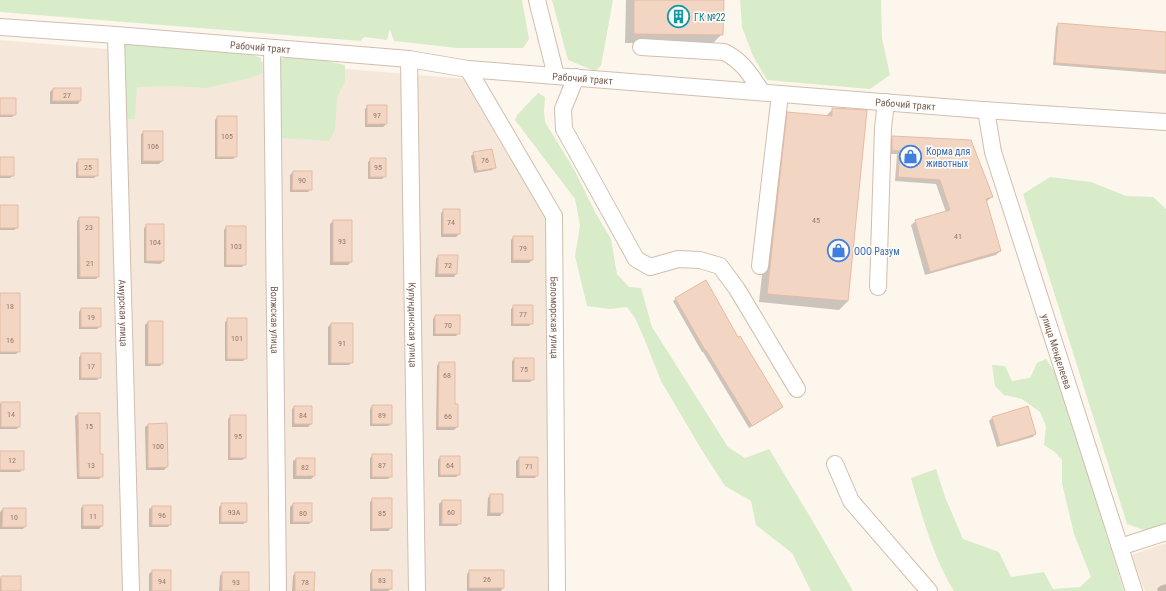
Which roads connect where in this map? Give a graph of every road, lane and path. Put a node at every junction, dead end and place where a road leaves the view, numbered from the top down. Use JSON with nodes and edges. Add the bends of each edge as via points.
{"nodes":[{"id":1,"x":537,"y":0,"type":"edge"},
{"id":2,"x":0,"y":27,"type":"edge"},
{"id":3,"x":116,"y":35,"type":"junction"},
{"id":4,"x":641,"y":47,"type":"dead end"},
{"id":5,"x":272,"y":48,"type":"junction"},
{"id":6,"x":409,"y":60,"type":"junction"},
{"id":7,"x":468,"y":69,"type":"junction"},
{"id":8,"x":556,"y":76,"type":"junction"},
{"id":9,"x":576,"y":77,"type":"junction"},
{"id":10,"x":762,"y":92,"type":"junction"},
{"id":11,"x":780,"y":94,"type":"junction"},
{"id":12,"x":886,"y":102,"type":"junction"},
{"id":13,"x":986,"y":110,"type":"junction"},
{"id":14,"x":1166,"y":122,"type":"edge"},
{"id":15,"x":760,"y":266,"type":"dead end"},
{"id":16,"x":878,"y":287,"type":"dead end"},
{"id":17,"x":797,"y":389,"type":"dead end"},
{"id":18,"x":835,"y":464,"type":"dead end"},
{"id":19,"x":1166,"y":532,"type":"edge"},
{"id":20,"x":1120,"y":547,"type":"junction"},
{"id":21,"x":131,"y":591,"type":"edge"},
{"id":22,"x":278,"y":591,"type":"edge"},
{"id":23,"x":417,"y":591,"type":"edge"},
{"id":24,"x":557,"y":591,"type":"edge"},
{"id":25,"x":929,"y":591,"type":"edge"},
{"id":26,"x":1134,"y":591,"type":"edge"}],
"edges":[{"from":1,"to":8,"type":"street"},
{"from":2,"to":3,"type":"street","name":"Рабочий тракт"},
{"from":3,"to":5,"type":"street","name":"Рабочий тракт"},
{"from":3,"to":21,"type":"street","name":"Амурская улица"},
{"from":4,"to":10,"type":"street","via":[[724,52],[735,57],[748,70]]},
{"from":5,"to":6,"type":"street","name":"Рабочий тракт"},
{"from":5,"to":22,"type":"street","name":"Волжская улица"},
{"from":6,"to":7,"type":"street","name":"Рабочий тракт"},
{"from":6,"to":23,"type":"street","name":"Кулундинская улица"},
{"from":7,"to":8,"type":"street","name":"Рабочий тракт"},
{"from":7,"to":24,"type":"street","name":"Беломорская улица","via":[[554,216]]},
{"from":8,"to":9,"type":"street","name":"Рабочий тракт"},
{"from":9,"to":10,"type":"street","name":"Рабочий тракт"},
{"from":9,"to":17,"type":"street","via":[[563,109],[564,129],[636,259],[650,267],[678,259],[700,260],[720,266],[737,289]]},
{"from":10,"to":11,"type":"street","name":"Рабочий тракт"},
{"from":11,"to":12,"type":"street","name":"Рабочий тракт"},
{"from":11,"to":15,"type":"street"},
{"from":12,"to":13,"type":"street","name":"Рабочий тракт"},
{"from":12,"to":16,"type":"street"},
{"from":13,"to":14,"type":"street","name":"Рабочий тракт"},
{"from":13,"to":20,"type":"street","name":"улица Менделеева","via":[[993,152]]},
{"from":18,"to":25,"type":"street","via":[[851,501]]},
{"from":19,"to":20,"type":"street"},
{"from":20,"to":26,"type":"street","name":"улица Менделеева"}]}
